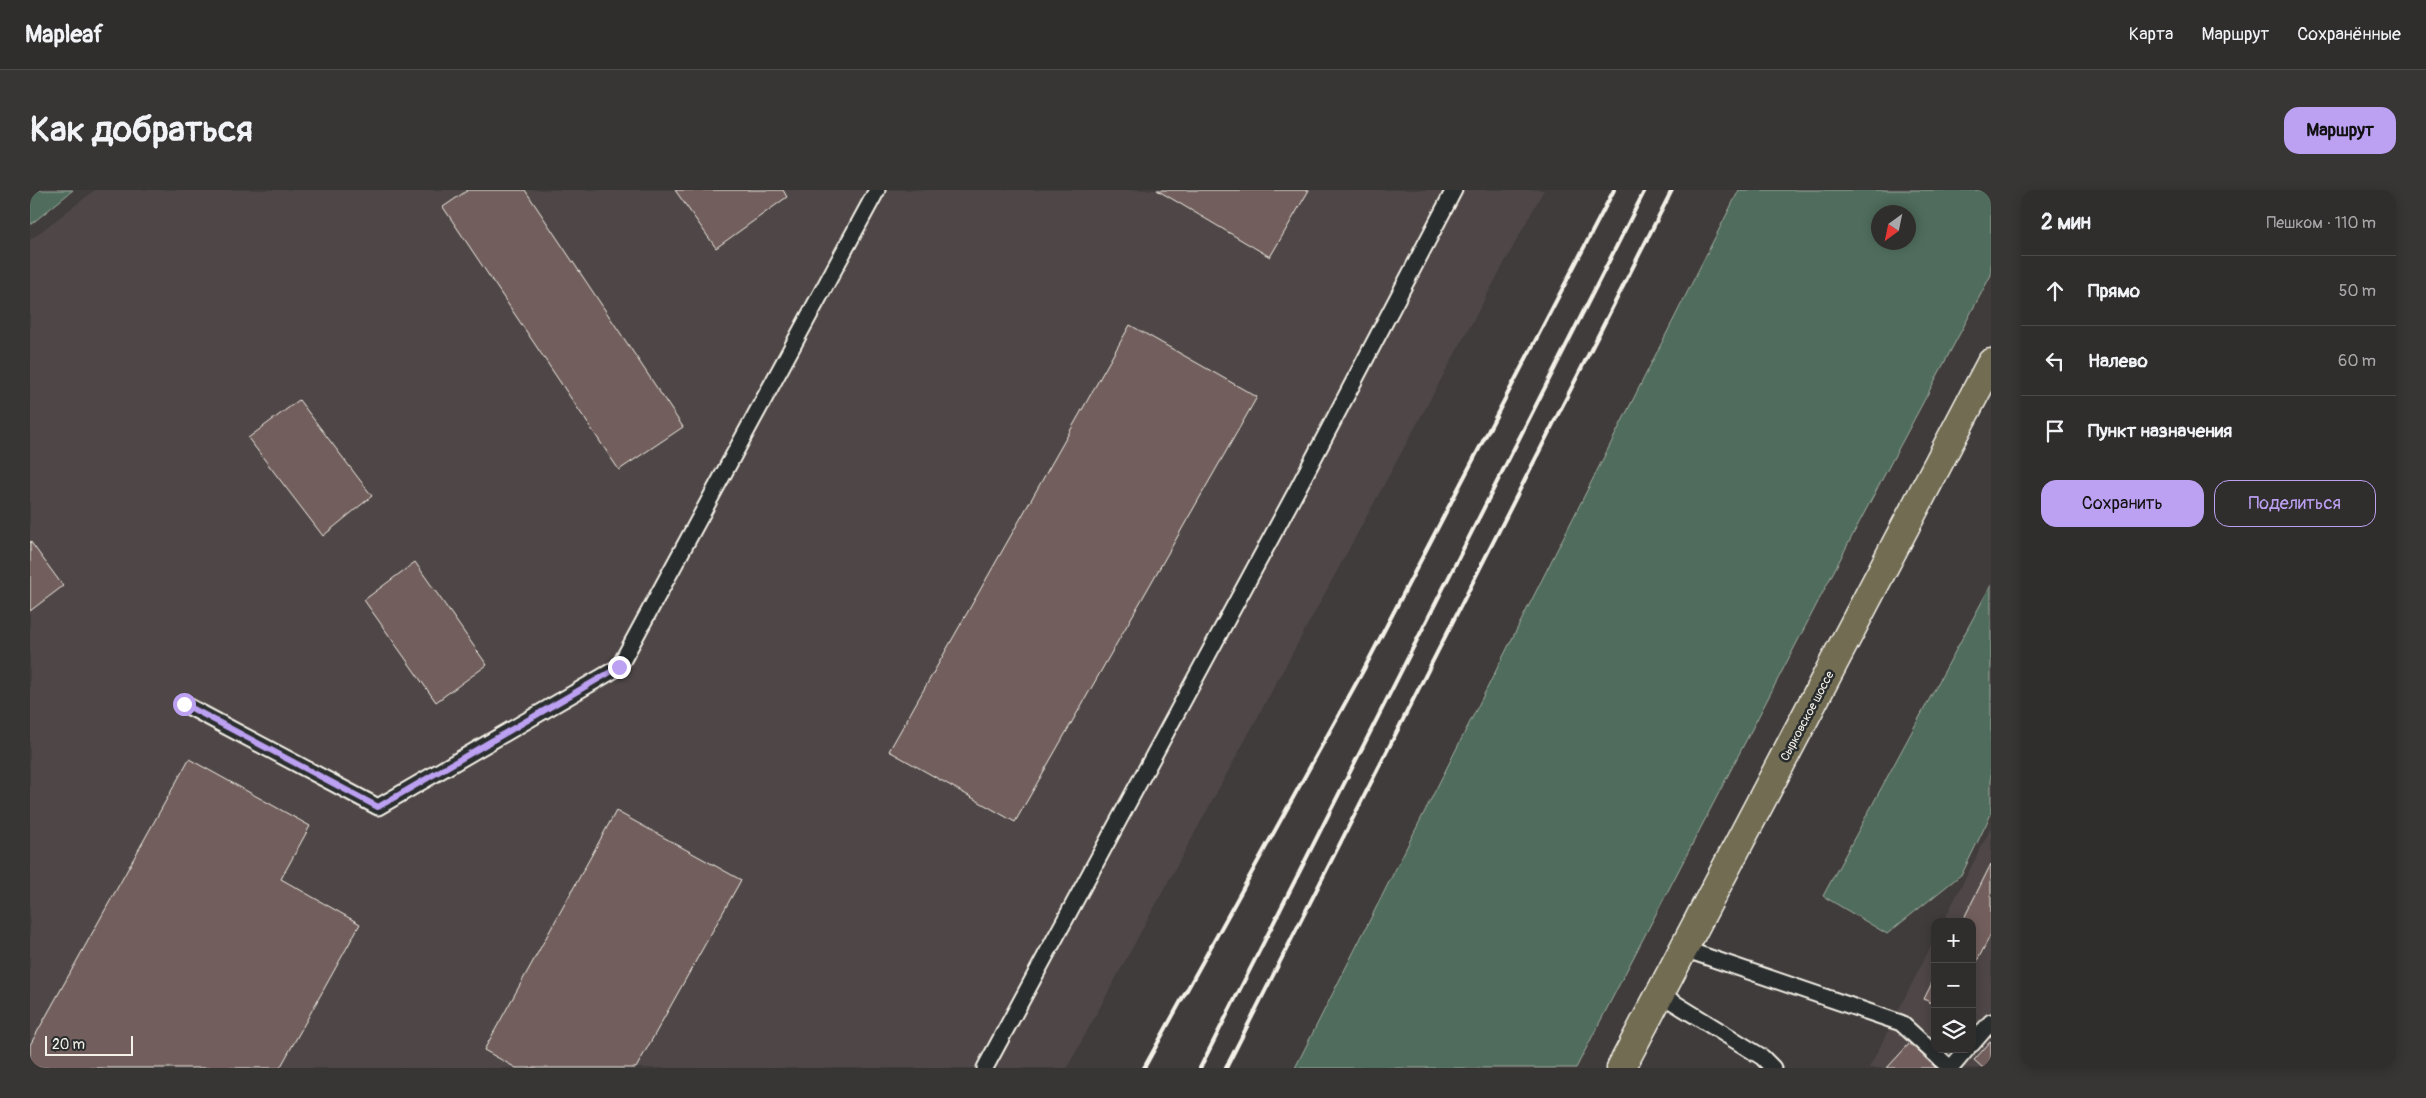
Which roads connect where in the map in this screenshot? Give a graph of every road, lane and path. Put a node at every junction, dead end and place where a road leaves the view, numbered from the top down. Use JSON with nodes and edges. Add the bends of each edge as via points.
{"nodes":[{"id":1,"x":877,"y":190,"type":"edge"},
{"id":2,"x":1454,"y":190,"type":"edge"},
{"id":3,"x":1991,"y":363,"type":"edge"},
{"id":4,"x":184,"y":704,"type":"dead end"},
{"id":5,"x":1684,"y":949,"type":"junction"},
{"id":6,"x":1660,"y":994,"type":"junction"},
{"id":7,"x":1991,"y":1022,"type":"edge"},
{"id":8,"x":1976,"y":1039,"type":"edge"},
{"id":9,"x":1963,"y":1053,"type":"edge"},
{"id":10,"x":985,"y":1068,"type":"edge"},
{"id":11,"x":1621,"y":1068,"type":"edge"},
{"id":12,"x":1773,"y":1068,"type":"edge"},
{"id":13,"x":1950,"y":1068,"type":"edge"}],
"edges":[{"from":1,"to":4,"type":"lane","via":[[619,667],[378,807]]},
{"from":2,"to":10,"type":"lane","via":[[1298,488]]},
{"from":3,"to":5,"type":"main road","name":"Сырковское шоссе"},
{"from":5,"to":6,"type":"main road","name":"Сырковское шоссе"},
{"from":5,"to":13,"type":"lane","via":[[1901,1023]]},
{"from":6,"to":11,"type":"main road","name":"Сырковское шоссе"},
{"from":6,"to":12,"type":"lane","via":[[1762,1057]]},
{"from":7,"to":8,"type":"lane"},
{"from":9,"to":13,"type":"lane"}]}
